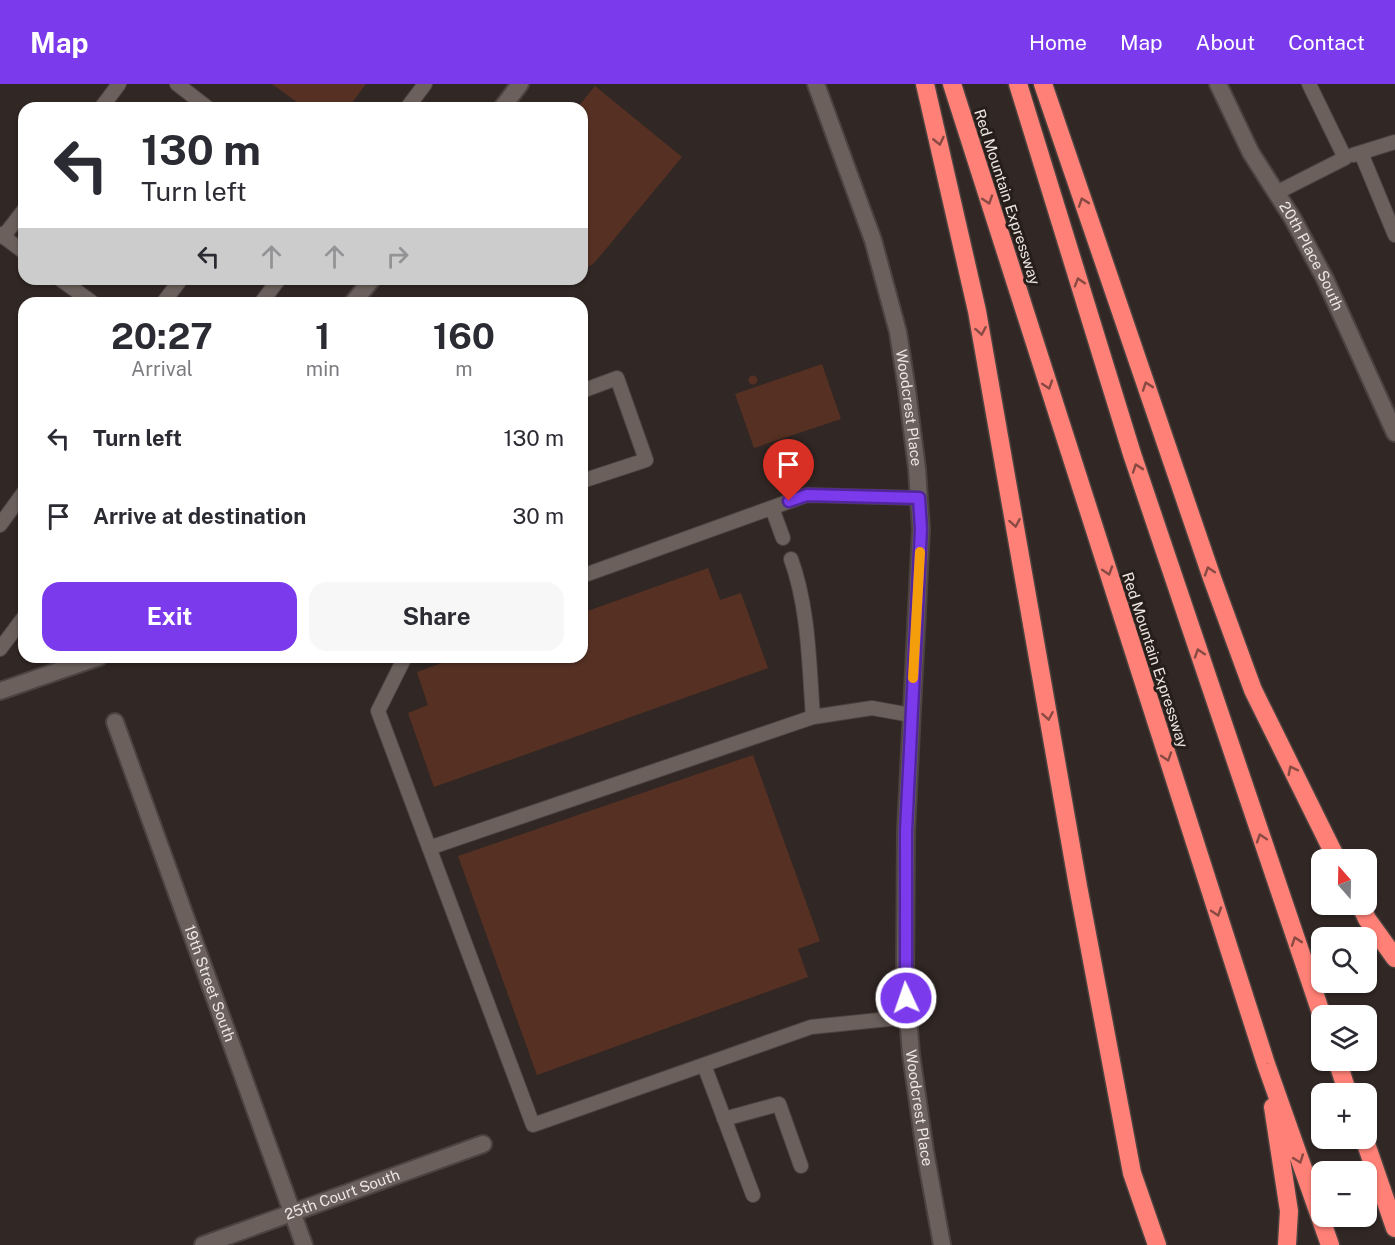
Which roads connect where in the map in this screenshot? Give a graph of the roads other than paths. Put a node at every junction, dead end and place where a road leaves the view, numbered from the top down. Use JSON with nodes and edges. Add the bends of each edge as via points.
{"nodes":[{"id":1,"x":119,"y":84,"type":"edge"},
{"id":2,"x":177,"y":84,"type":"edge"},
{"id":3,"x":425,"y":84,"type":"edge"},
{"id":4,"x":520,"y":84,"type":"edge"},
{"id":5,"x":816,"y":84,"type":"edge"},
{"id":6,"x":926,"y":84,"type":"edge"},
{"id":7,"x":952,"y":84,"type":"edge"},
{"id":8,"x":1018,"y":84,"type":"edge"},
{"id":9,"x":1043,"y":84,"type":"edge"},
{"id":10,"x":1218,"y":84,"type":"edge"},
{"id":11,"x":1309,"y":84,"type":"edge"},
{"id":12,"x":106,"y":102,"type":"edge"},
{"id":13,"x":200,"y":102,"type":"edge"},
{"id":14,"x":412,"y":102,"type":"edge"},
{"id":15,"x":506,"y":102,"type":"edge"},
{"id":16,"x":1395,"y":142,"type":"edge"},
{"id":17,"x":1361,"y":153,"type":"junction"},
{"id":18,"x":1345,"y":158,"type":"junction"},
{"id":19,"x":1276,"y":193,"type":"junction"},
{"id":20,"x":18,"y":217,"type":"edge"},
{"id":21,"x":1395,"y":235,"type":"edge"},
{"id":22,"x":2,"y":236,"type":"edge"},
{"id":23,"x":18,"y":248,"type":"edge"},
{"id":24,"x":73,"y":285,"type":"edge"},
{"id":25,"x":86,"y":297,"type":"edge"},
{"id":26,"x":588,"y":389,"type":"edge"},
{"id":27,"x":1395,"y":433,"type":"edge"},
{"id":28,"x":588,"y":480,"type":"edge"},
{"id":29,"x":919,"y":498,"type":"junction"},
{"id":30,"x":18,"y":500,"type":"edge"},
{"id":31,"x":772,"y":508,"type":"junction"},
{"id":32,"x":0,"y":525,"type":"edge"},
{"id":33,"x":783,"y":538,"type":"dead end"},
{"id":34,"x":791,"y":559,"type":"dead end"},
{"id":35,"x":588,"y":574,"type":"edge"},
{"id":36,"x":18,"y":624,"type":"edge"},
{"id":37,"x":0,"y":649,"type":"edge"},
{"id":38,"x":80,"y":663,"type":"edge"},
{"id":39,"x":402,"y":663,"type":"edge"},
{"id":40,"x":0,"y":691,"type":"edge"},
{"id":41,"x":911,"y":715,"type":"junction"},
{"id":42,"x":813,"y":717,"type":"junction"},
{"id":43,"x":115,"y":722,"type":"dead end"},
{"id":44,"x":429,"y":848,"type":"junction"},
{"id":45,"x":1332,"y":849,"type":"edge"},
{"id":46,"x":1365,"y":915,"type":"edge"},
{"id":47,"x":1395,"y":958,"type":"edge"},
{"id":48,"x":1318,"y":1005,"type":"edge"},
{"id":49,"x":908,"y":1017,"type":"junction"},
{"id":50,"x":1266,"y":1064,"type":"junction"},
{"id":51,"x":704,"y":1065,"type":"junction"},
{"id":52,"x":724,"y":1119,"type":"junction"},
{"id":53,"x":483,"y":1144,"type":"dead end"},
{"id":54,"x":1368,"y":1149,"type":"edge"},
{"id":55,"x":801,"y":1166,"type":"dead end"},
{"id":56,"x":753,"y":1195,"type":"dead end"},
{"id":57,"x":291,"y":1214,"type":"junction"},
{"id":58,"x":1395,"y":1228,"type":"edge"},
{"id":59,"x":203,"y":1245,"type":"edge"},
{"id":60,"x":304,"y":1245,"type":"edge"},
{"id":61,"x":942,"y":1245,"type":"edge"},
{"id":62,"x":1157,"y":1245,"type":"edge"},
{"id":63,"x":1287,"y":1245,"type":"edge"},
{"id":64,"x":1330,"y":1245,"type":"edge"}],
"edges":[{"from":1,"to":12,"type":"lane"},
{"from":2,"to":13,"type":"lane"},
{"from":3,"to":14,"type":"lane"},
{"from":4,"to":15,"type":"street"},
{"from":5,"to":29,"type":"street","name":"Woodcrest Place","via":[[873,240],[898,332]]},
{"from":6,"to":62,"type":"highway","one_way":true,"via":[[978,311],[1132,1173]]},
{"from":7,"to":50,"type":"highway","name":"Red Mountain Expressway","one_way":true},
{"from":48,"to":8,"type":"highway","one_way":true,"via":[[1132,454]]},
{"from":45,"to":9,"type":"highway","one_way":true,"via":[[1253,690]]},
{"from":10,"to":19,"type":"street","name":"20th Place South","via":[[1251,153]]},
{"from":11,"to":18,"type":"lane"},
{"from":16,"to":17,"type":"lane"},
{"from":17,"to":18,"type":"lane"},
{"from":17,"to":21,"type":"lane"},
{"from":18,"to":19,"type":"lane"},
{"from":19,"to":27,"type":"street","name":"20th Place South","via":[[1325,279]]},
{"from":20,"to":22,"type":"lane"},
{"from":22,"to":23,"type":"lane"},
{"from":24,"to":25,"type":"lane"},
{"from":26,"to":28,"type":"lane","via":[[617,378],[646,460]]},
{"from":29,"to":31,"type":"lane","via":[[807,495]]},
{"from":29,"to":41,"type":"street","name":"Woodcrest Place","via":[[921,529]]},
{"from":30,"to":32,"type":"lane"},
{"from":31,"to":33,"type":"lane"},
{"from":31,"to":35,"type":"lane"},
{"from":34,"to":42,"type":"lane","via":[[801,591]]},
{"from":36,"to":37,"type":"lane"},
{"from":38,"to":40,"type":"street"},
{"from":39,"to":44,"type":"lane","via":[[378,711]]},
{"from":41,"to":42,"type":"lane","via":[[872,708]]},
{"from":41,"to":49,"type":"street","name":"Woodcrest Place","via":[[906,843]]},
{"from":42,"to":44,"type":"lane"},
{"from":43,"to":57,"type":"street","name":"19th Street South"},
{"from":44,"to":51,"type":"lane","via":[[533,1125]]},
{"from":46,"to":47,"type":"highway"},
{"from":49,"to":51,"type":"lane","via":[[811,1027]]},
{"from":49,"to":61,"type":"street","name":"Woodcrest Place"},
{"from":50,"to":63,"type":"highway","via":[[1289,1211]]},
{"from":50,"to":64,"type":"highway","name":"Red Mountain Expressway","one_way":true},
{"from":51,"to":52,"type":"lane"},
{"from":52,"to":55,"type":"lane","via":[[779,1104]]},
{"from":52,"to":56,"type":"lane"},
{"from":53,"to":57,"type":"street","name":"25th Court South"},
{"from":54,"to":58,"type":"highway"},
{"from":57,"to":59,"type":"street","name":"25th Court South"},
{"from":57,"to":60,"type":"street","name":"19th Street South"}]}
